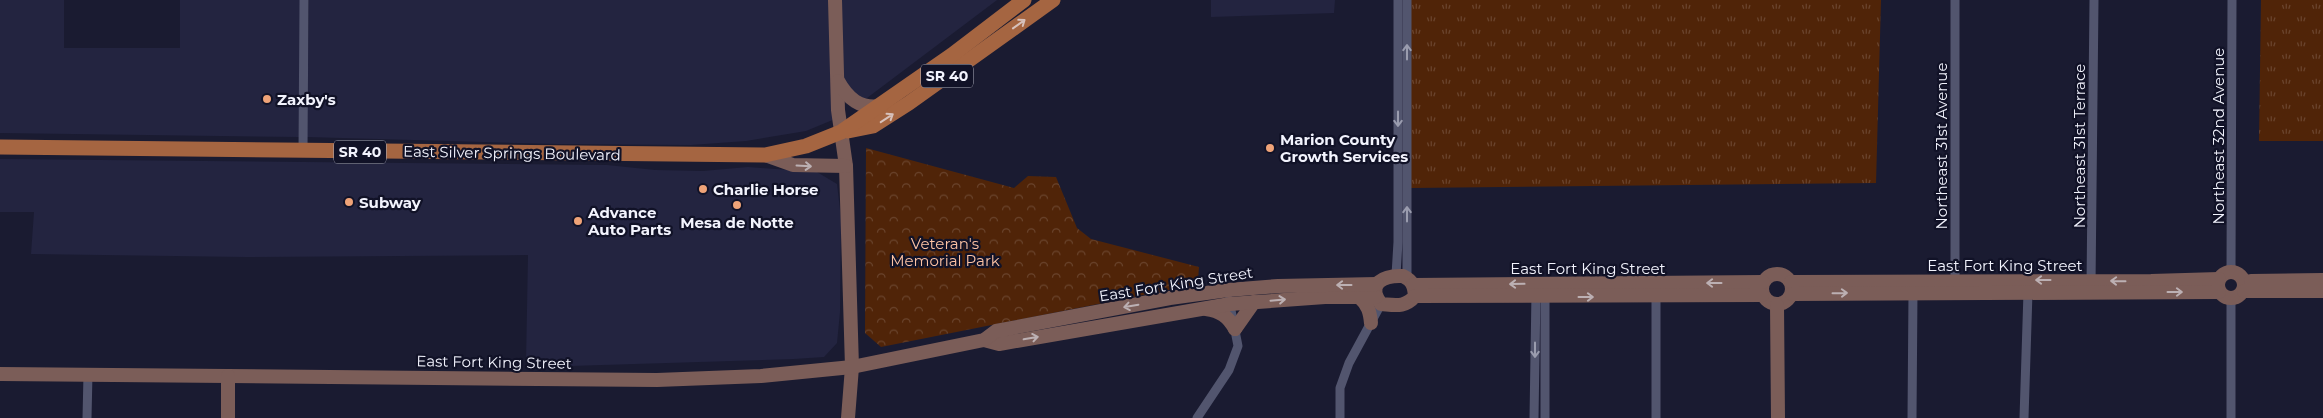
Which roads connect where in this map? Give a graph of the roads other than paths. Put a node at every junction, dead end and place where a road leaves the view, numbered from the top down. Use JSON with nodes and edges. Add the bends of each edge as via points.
{"nodes":[{"id":1,"x":304,"y":0,"type":"edge"},
{"id":2,"x":836,"y":0,"type":"edge"},
{"id":3,"x":1024,"y":0,"type":"edge"},
{"id":4,"x":1053,"y":0,"type":"edge"},
{"id":5,"x":1398,"y":0,"type":"edge"},
{"id":6,"x":1407,"y":0,"type":"edge"},
{"id":7,"x":1955,"y":0,"type":"edge"},
{"id":8,"x":2094,"y":0,"type":"edge"},
{"id":9,"x":2232,"y":0,"type":"edge"},
{"id":10,"x":838,"y":80,"type":"junction"},
{"id":11,"x":881,"y":106,"type":"junction"},
{"id":12,"x":841,"y":132,"type":"junction"},
{"id":13,"x":0,"y":147,"type":"edge"},
{"id":14,"x":303,"y":151,"type":"junction"},
{"id":15,"x":765,"y":155,"type":"junction"},
{"id":16,"x":846,"y":166,"type":"junction"},
{"id":17,"x":2231,"y":271,"type":"junction"},
{"id":18,"x":2323,"y":280,"type":"edge"},
{"id":19,"x":1408,"y":284,"type":"junction"},
{"id":20,"x":2219,"y":285,"type":"junction"},
{"id":21,"x":2244,"y":285,"type":"junction"},
{"id":22,"x":2091,"y":286,"type":"junction"},
{"id":23,"x":1955,"y":287,"type":"junction"},
{"id":24,"x":1763,"y":288,"type":"junction"},
{"id":25,"x":1791,"y":288,"type":"junction"},
{"id":26,"x":1540,"y":291,"type":"junction"},
{"id":27,"x":2323,"y":291,"type":"edge"},
{"id":28,"x":1913,"y":292,"type":"junction"},
{"id":29,"x":2028,"y":292,"type":"junction"},
{"id":30,"x":1378,"y":295,"type":"junction"},
{"id":31,"x":1656,"y":296,"type":"junction"},
{"id":32,"x":1229,"y":297,"type":"junction"},
{"id":33,"x":1360,"y":298,"type":"junction"},
{"id":34,"x":2231,"y":299,"type":"junction"},
{"id":35,"x":1254,"y":302,"type":"junction"},
{"id":36,"x":1777,"y":304,"type":"junction"},
{"id":37,"x":1201,"y":308,"type":"junction"},
{"id":38,"x":1370,"y":323,"type":"junction"},
{"id":39,"x":1235,"y":329,"type":"junction"},
{"id":40,"x":984,"y":340,"type":"junction"},
{"id":41,"x":852,"y":368,"type":"junction"},
{"id":42,"x":0,"y":374,"type":"edge"},
{"id":43,"x":88,"y":374,"type":"junction"},
{"id":44,"x":228,"y":376,"type":"junction"},
{"id":45,"x":87,"y":418,"type":"edge"},
{"id":46,"x":228,"y":418,"type":"edge"},
{"id":47,"x":844,"y":418,"type":"edge"},
{"id":48,"x":848,"y":418,"type":"edge"},
{"id":49,"x":1197,"y":418,"type":"edge"},
{"id":50,"x":1340,"y":418,"type":"edge"},
{"id":51,"x":1534,"y":418,"type":"edge"},
{"id":52,"x":1546,"y":418,"type":"edge"},
{"id":53,"x":1656,"y":418,"type":"edge"},
{"id":54,"x":1778,"y":418,"type":"edge"},
{"id":55,"x":1912,"y":418,"type":"edge"},
{"id":56,"x":2024,"y":418,"type":"edge"},
{"id":57,"x":2231,"y":418,"type":"edge"}],
"edges":[{"from":1,"to":14,"type":"street"},
{"from":2,"to":10,"type":"street"},
{"from":3,"to":11,"type":"main road","name":"East Silver Springs Boulevard","number":"SR 40"},
{"from":12,"to":4,"type":"main road","name":"East Silver Springs Boulevard","number":"SR 40","one_way":true,"via":[[874,126]]},
{"from":5,"to":19,"type":"street","one_way":true,"via":[[1398,242]]},
{"from":19,"to":6,"type":"street","one_way":true},
{"from":7,"to":23,"type":"street","name":"Northeast 31st Avenue"},
{"from":8,"to":22,"type":"street","name":"Northeast 31st Terrace"},
{"from":9,"to":17,"type":"street","name":"Northeast 32nd Avenue"},
{"from":10,"to":11,"type":"street","via":[[850,99],[861,105]]},
{"from":10,"to":12,"type":"street"},
{"from":11,"to":12,"type":"main road","name":"East Silver Springs Boulevard","number":"SR 40"},
{"from":12,"to":15,"type":"main road","name":"East Silver Springs Boulevard","number":"SR 40","via":[[806,146]]},
{"from":12,"to":16,"type":"street"},
{"from":13,"to":14,"type":"main road","name":"East Silver Springs Boulevard","number":"SR 40"},
{"from":14,"to":15,"type":"main road","name":"East Silver Springs Boulevard","number":"SR 40"},
{"from":15,"to":16,"type":"street","one_way":true,"via":[[793,165]]},
{"from":16,"to":41,"type":"street"},
{"from":17,"to":20,"type":"street","via":[[2221,275]]},
{"from":17,"to":21,"type":"street","via":[[2241,275]]},
{"from":18,"to":21,"type":"street"},
{"from":19,"to":26,"type":"street","name":"East Fort King Street"},
{"from":19,"to":30,"type":"street","via":[[1386,276]]},
{"from":19,"to":30,"type":"street","via":[[1410,303],[1399,306]]},
{"from":20,"to":22,"type":"street","name":"East Fort King Street"},
{"from":20,"to":34,"type":"street"},
{"from":21,"to":27,"type":"street"},
{"from":21,"to":34,"type":"street","via":[[2241,295]]},
{"from":22,"to":23,"type":"street","name":"East Fort King Street","one_way":true},
{"from":22,"to":29,"type":"street","name":"East Fort King Street"},
{"from":23,"to":25,"type":"street","name":"East Fort King Street"},
{"from":23,"to":28,"type":"street","name":"East Fort King Street"},
{"from":23,"to":29,"type":"street","name":"East Fort King Street"},
{"from":24,"to":25,"type":"street","name":"East Fort King Street","via":[[1766,278],[1776,274],[1788,278]]},
{"from":24,"to":26,"type":"street","name":"East Fort King Street","one_way":true},
{"from":24,"to":31,"type":"street","name":"East Fort King Street"},
{"from":24,"to":36,"type":"street","via":[[1766,300]]},
{"from":25,"to":28,"type":"street","name":"East Fort King Street","one_way":true},
{"from":25,"to":36,"type":"street","via":[[1788,300]]},
{"from":26,"to":31,"type":"street","name":"East Fort King Street","one_way":true},
{"from":26,"to":51,"type":"street","one_way":true},
{"from":26,"to":52,"type":"street"},
{"from":28,"to":55,"type":"street"},
{"from":29,"to":56,"type":"street"},
{"from":30,"to":32,"type":"street","name":"East Fort King Street","one_way":true,"via":[[1278,286]]},
{"from":30,"to":33,"type":"street","name":"East Fort King Street"},
{"from":30,"to":38,"type":"street"},
{"from":31,"to":53,"type":"street"},
{"from":32,"to":35,"type":"street","name":"East Fort King Street"},
{"from":32,"to":37,"type":"street","name":"East Fort King Street"},
{"from":32,"to":39,"type":"street"},
{"from":32,"to":40,"type":"street","name":"East Fort King Street","one_way":true,"via":[[1170,298],[996,331]]},
{"from":35,"to":33,"type":"street","name":"East Fort King Street","one_way":true},
{"from":33,"to":38,"type":"street","via":[[1367,304]]},
{"from":34,"to":57,"type":"street"},
{"from":35,"to":39,"type":"street"},
{"from":36,"to":54,"type":"street"},
{"from":37,"to":39,"type":"street","via":[[1229,318]]},
{"from":40,"to":37,"type":"street","name":"East Fort King Street","one_way":true,"via":[[1000,344]]},
{"from":38,"to":50,"type":"street","via":[[1340,388]]},
{"from":39,"to":49,"type":"street","via":[[1238,346],[1229,370]]},
{"from":40,"to":41,"type":"street","name":"East Fort King Street"},
{"from":41,"to":44,"type":"street","name":"East Fort King Street","via":[[657,380]]},
{"from":41,"to":47,"type":"street"},
{"from":41,"to":48,"type":"street"},
{"from":42,"to":43,"type":"street","name":"East Fort King Street"},
{"from":43,"to":44,"type":"street","name":"East Fort King Street"},
{"from":43,"to":45,"type":"street"},
{"from":44,"to":46,"type":"street"}]}
